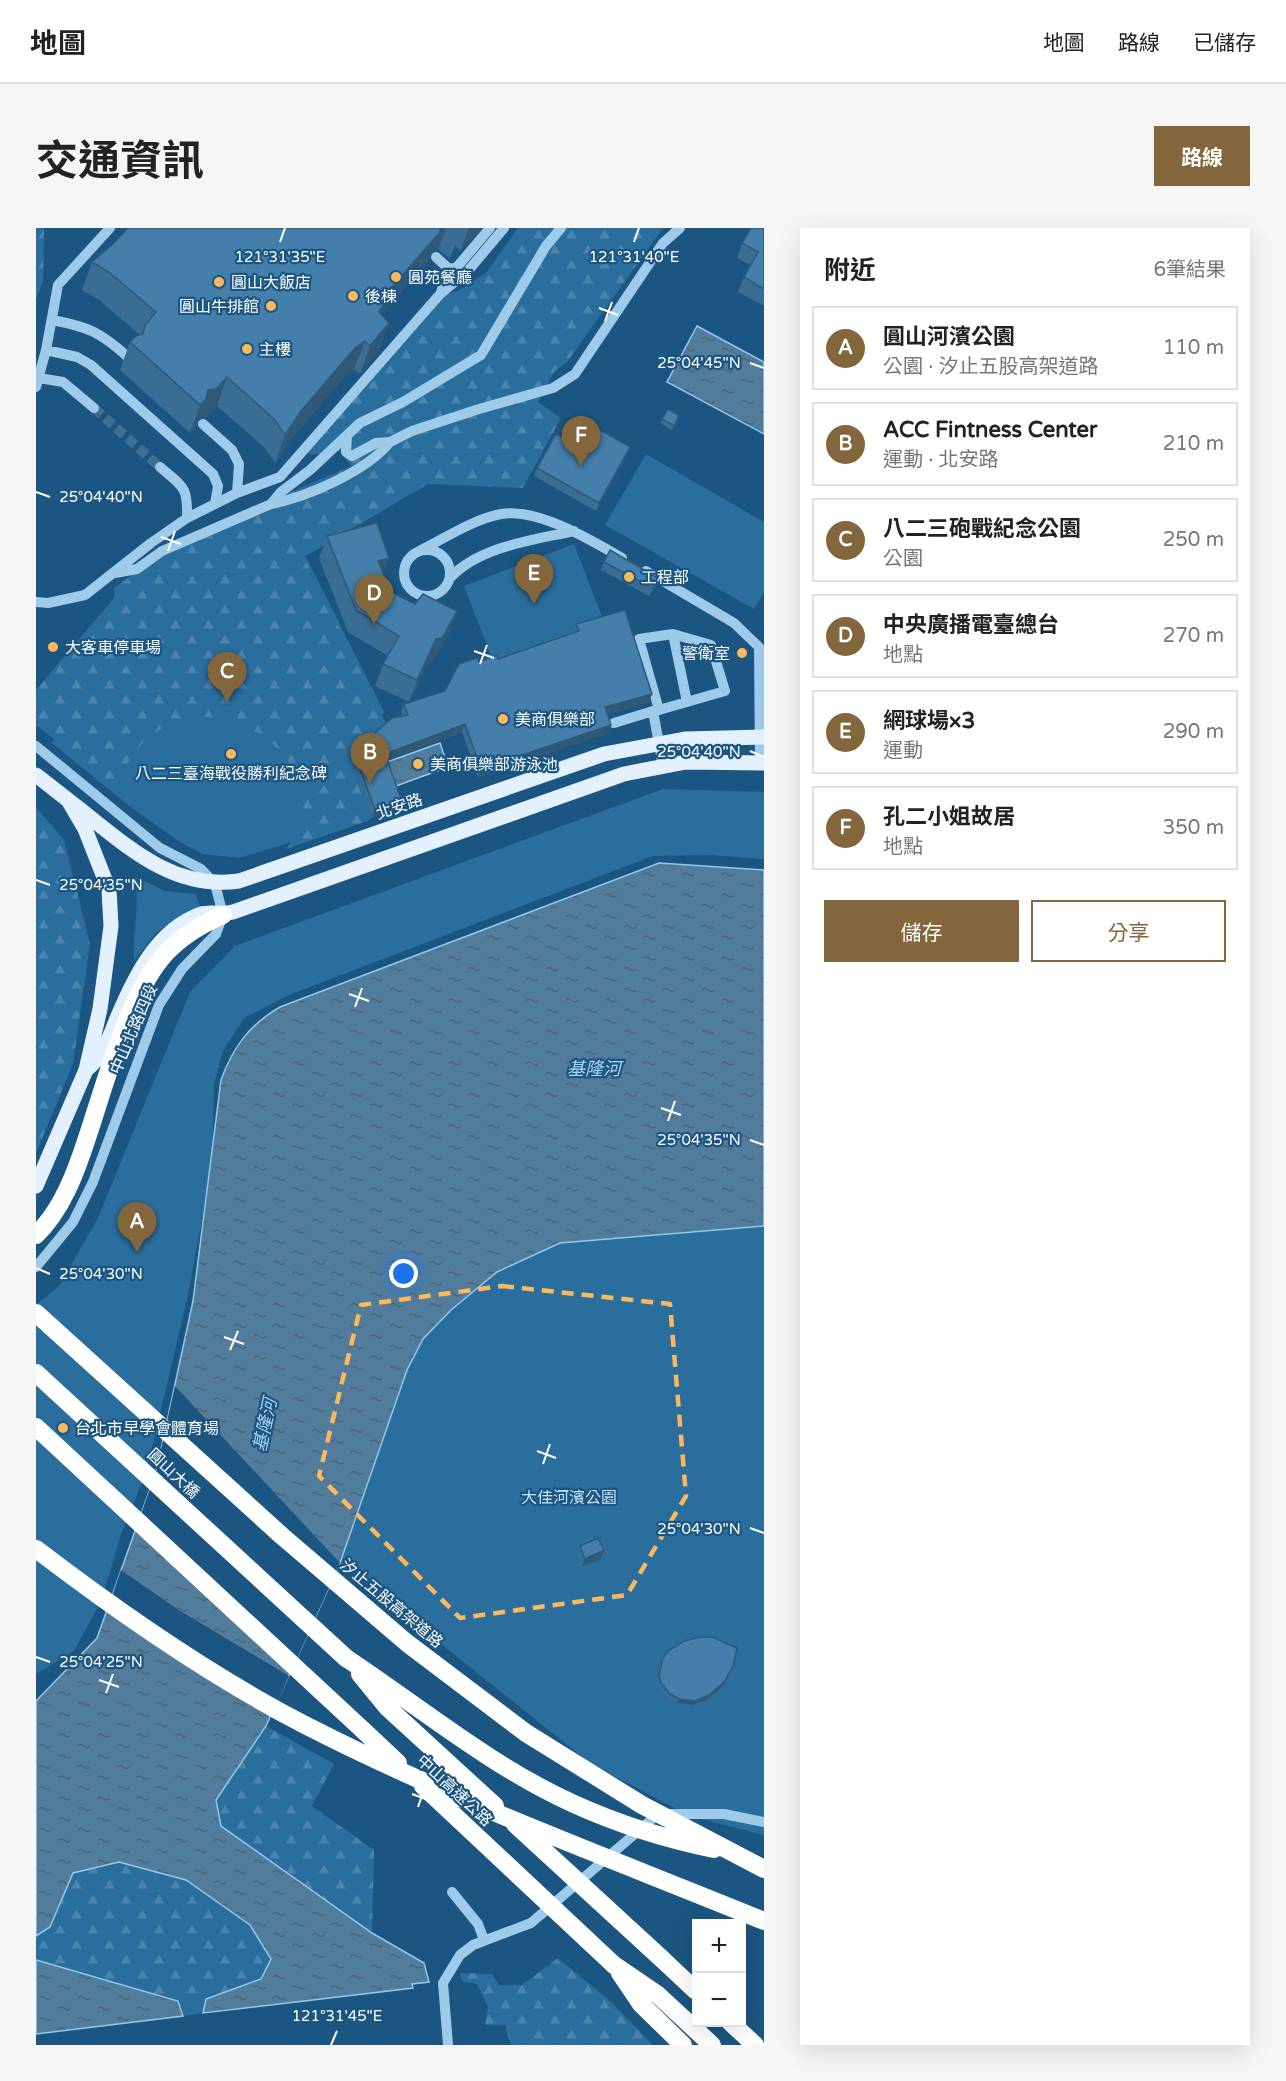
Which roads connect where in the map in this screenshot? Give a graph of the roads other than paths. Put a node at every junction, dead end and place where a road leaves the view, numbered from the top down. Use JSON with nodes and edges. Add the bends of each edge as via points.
{"nodes":[{"id":1,"x":110,"y":228,"type":"edge"},
{"id":2,"x":490,"y":228,"type":"edge"},
{"id":3,"x":504,"y":228,"type":"edge"},
{"id":4,"x":561,"y":228,"type":"edge"},
{"id":5,"x":680,"y":228,"type":"edge"},
{"id":6,"x":435,"y":256,"type":"edge"},
{"id":7,"x":449,"y":269,"type":"junction"},
{"id":8,"x":441,"y":293,"type":"junction"},
{"id":9,"x":52,"y":320,"type":"junction"},
{"id":10,"x":46,"y":350,"type":"junction"},
{"id":11,"x":128,"y":357,"type":"edge"},
{"id":12,"x":38,"y":382,"type":"edge"},
{"id":13,"x":94,"y":408,"type":"tunnel mouth"},
{"id":14,"x":203,"y":424,"type":"edge"},
{"id":15,"x":347,"y":434,"type":"junction"},
{"id":16,"x":390,"y":442,"type":"junction"},
{"id":17,"x":160,"y":467,"type":"tunnel mouth"},
{"id":18,"x":237,"y":494,"type":"junction"},
{"id":19,"x":215,"y":504,"type":"junction"},
{"id":20,"x":271,"y":504,"type":"junction"},
{"id":21,"x":187,"y":518,"type":"junction"},
{"id":22,"x":575,"y":531,"type":"junction"},
{"id":23,"x":421,"y":550,"type":"junction"},
{"id":24,"x":115,"y":573,"type":"junction"},
{"id":25,"x":451,"y":577,"type":"junction"},
{"id":26,"x":36,"y":602,"type":"edge"},
{"id":27,"x":673,"y":634,"type":"junction"},
{"id":28,"x":762,"y":701,"type":"edge"},
{"id":29,"x":687,"y":702,"type":"junction"},
{"id":30,"x":614,"y":723,"type":"dead end"},
{"id":31,"x":762,"y":737,"type":"edge"},
{"id":32,"x":658,"y":742,"type":"junction"},
{"id":33,"x":36,"y":746,"type":"edge"},
{"id":34,"x":762,"y":763,"type":"edge"},
{"id":35,"x":663,"y":766,"type":"junction"},
{"id":36,"x":36,"y":775,"type":"edge"},
{"id":37,"x":68,"y":800,"type":"junction"},
{"id":38,"x":215,"y":884,"type":"junction"},
{"id":39,"x":223,"y":915,"type":"junction"},
{"id":40,"x":86,"y":1071,"type":"junction"},
{"id":41,"x":36,"y":1186,"type":"edge"},
{"id":42,"x":36,"y":1235,"type":"edge"},
{"id":43,"x":36,"y":1267,"type":"edge"},
{"id":44,"x":36,"y":1313,"type":"edge"},
{"id":45,"x":36,"y":1373,"type":"edge"},
{"id":46,"x":36,"y":1427,"type":"edge"},
{"id":47,"x":206,"y":1529,"type":"joint"},
{"id":48,"x":36,"y":1549,"type":"edge"},
{"id":49,"x":346,"y":1658,"type":"junction"},
{"id":50,"x":764,"y":1822,"type":"edge"},
{"id":51,"x":764,"y":1859,"type":"edge"},
{"id":52,"x":764,"y":1869,"type":"edge"},
{"id":53,"x":453,"y":1892,"type":"dead end"},
{"id":54,"x":764,"y":1921,"type":"edge"},
{"id":55,"x":484,"y":1940,"type":"junction"},
{"id":56,"x":614,"y":1965,"type":"junction"},
{"id":57,"x":692,"y":1987,"type":"edge"},
{"id":58,"x":735,"y":2027,"type":"edge"},
{"id":59,"x":448,"y":2045,"type":"edge"},
{"id":60,"x":682,"y":2045,"type":"edge"},
{"id":61,"x":712,"y":2045,"type":"edge"},
{"id":62,"x":754,"y":2045,"type":"edge"}],
"edges":[{"from":1,"to":9,"type":"lane","via":[[58,285]]},
{"from":2,"to":7,"type":"lane","via":[[457,267]]},
{"from":3,"to":8,"type":"lane","via":[[467,272]]},
{"from":4,"to":15,"type":"lane","via":[[546,246],[481,355]]},
{"from":5,"to":16,"type":"lane","via":[[663,243],[575,374],[553,388],[412,431]]},
{"from":6,"to":7,"type":"lane"},
{"from":7,"to":8,"type":"lane"},
{"from":8,"to":18,"type":"lane","via":[[280,477]]},
{"from":9,"to":10,"type":"lane"},
{"from":9,"to":11,"type":"lane","via":[[80,325],[103,335]]},
{"from":10,"to":12,"type":"lane"},
{"from":10,"to":19,"type":"lane","via":[[77,357],[91,365],[213,474],[218,486]]},
{"from":12,"to":13,"type":"lane","via":[[63,382]]},
{"from":14,"to":18,"type":"lane","via":[[232,450],[240,464]]},
{"from":15,"to":16,"type":"lane","via":[[346,452],[352,456],[376,443]]},
{"from":15,"to":20,"type":"lane"},
{"from":16,"to":20,"type":"lane","via":[[381,454],[355,471],[287,501]]},
{"from":17,"to":21,"type":"lane","via":[[185,489]]},
{"from":18,"to":19,"type":"lane"},
{"from":19,"to":21,"type":"lane"},
{"from":20,"to":24,"type":"lane","via":[[162,551],[137,569]]},
{"from":21,"to":24,"type":"lane"},
{"from":22,"to":23,"type":"lane","via":[[537,518],[502,514]]},
{"from":22,"to":25,"type":"lane","via":[[486,555],[462,566]]},
{"from":22,"to":28,"type":"lane","via":[[734,623],[759,648]]},
{"from":23,"to":25,"type":"lane","via":[[429,549],[443,556]]},
{"from":23,"to":25,"type":"lane","via":[[408,559],[404,573],[414,592],[421,596],[436,595]]},
{"from":24,"to":26,"type":"lane","via":[[85,595]]},
{"from":27,"to":29,"type":"lane"},
{"from":27,"to":29,"type":"lane","via":[[711,645],[724,692]]},
{"from":27,"to":29,"type":"lane","via":[[643,637],[639,643],[658,710]]},
{"from":28,"to":31,"type":"lane"},
{"from":30,"to":32,"type":"lane","via":[[652,711]]},
{"from":31,"to":32,"type":"main road","name":"北安路"},
{"from":31,"to":34,"type":"lane"},
{"from":32,"to":35,"type":"lane"},
{"from":32,"to":38,"type":"main road","name":"北安路","via":[[604,754],[239,881]]},
{"from":33,"to":38,"type":"lane","via":[[143,835],[201,869]]},
{"from":34,"to":35,"type":"main road","via":[[687,762]]},
{"from":35,"to":39,"type":"main road","via":[[624,774]]},
{"from":36,"to":37,"type":"main road","name":"中山北路四段"},
{"from":37,"to":38,"type":"main road","name":"北安路","via":[[160,868],[191,881]]},
{"from":37,"to":40,"type":"main road","name":"中山北路四段","via":[[102,869],[111,908],[109,960]]},
{"from":38,"to":39,"type":"lane"},
{"from":39,"to":40,"type":"main road","via":[[202,913],[163,939],[138,974],[101,1058]]},
{"from":39,"to":42,"type":"highway","via":[[182,938],[165,954],[147,982],[133,1007],[80,1161],[63,1198]]},
{"from":39,"to":43,"type":"lane","name":"中山北路四段","via":[[216,934],[182,969],[159,1005],[93,1182],[73,1222]]},
{"from":40,"to":41,"type":"main road","name":"中山北路四段"},
{"from":44,"to":52,"type":"highway","name":"汐止五股高架道路","bridge":true,"via":[[282,1536],[407,1643],[526,1733],[642,1805]]},
{"from":45,"to":47,"type":"highway","name":"圓山大橋"},
{"from":46,"to":56,"type":"highway","name":"中山高速公路","bridge":true},
{"from":47,"to":49,"type":"highway","name":"中山高速公路"},
{"from":48,"to":54,"type":"highway","bridge":true,"via":[[141,1626],[305,1725],[421,1780]]},
{"from":49,"to":51,"type":"highway","bridge":true,"via":[[487,1755],[574,1804],[672,1840]]},
{"from":49,"to":57,"type":"highway","name":"中山高速公路","bridge":true,"via":[[387,1707]]},
{"from":50,"to":55,"type":"lane","via":[[724,1814],[658,1814],[531,1923]]},
{"from":53,"to":55,"type":"lane","via":[[478,1923]]},
{"from":55,"to":59,"type":"lane","via":[[460,1954],[443,1983]]},
{"from":56,"to":60,"type":"highway","via":[[641,2004]]},
{"from":56,"to":61,"type":"highway","name":"中山高速公路","via":[[658,1995]]},
{"from":58,"to":62,"type":"highway"}]}
